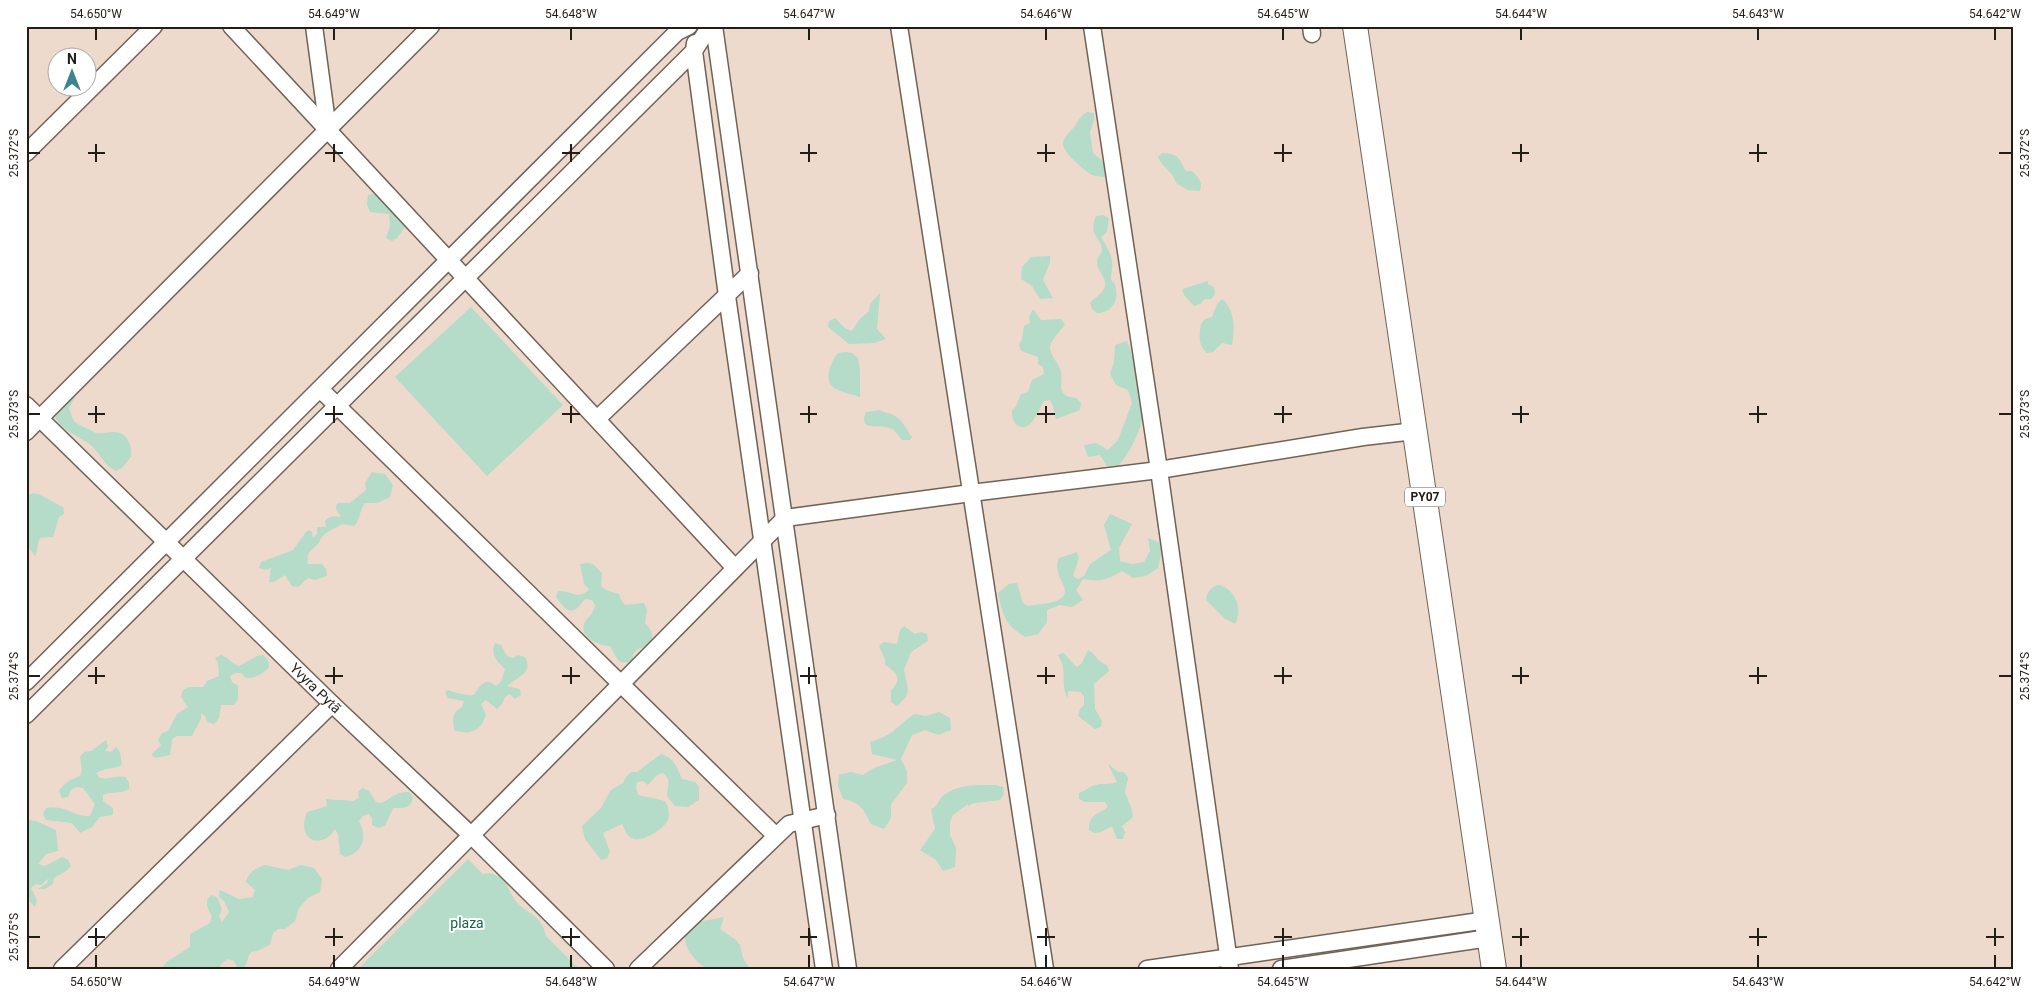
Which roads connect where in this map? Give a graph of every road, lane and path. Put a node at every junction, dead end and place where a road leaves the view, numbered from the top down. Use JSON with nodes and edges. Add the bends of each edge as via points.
{"nodes":[{"id":1,"x":154,"y":26,"type":"edge"},
{"id":2,"x":231,"y":26,"type":"edge"},
{"id":3,"x":314,"y":26,"type":"edge"},
{"id":4,"x":431,"y":26,"type":"edge"},
{"id":5,"x":689,"y":26,"type":"edge"},
{"id":6,"x":698,"y":26,"type":"edge"},
{"id":7,"x":710,"y":26,"type":"edge"},
{"id":8,"x":714,"y":26,"type":"edge"},
{"id":9,"x":899,"y":26,"type":"edge"},
{"id":10,"x":1092,"y":26,"type":"edge"},
{"id":11,"x":1355,"y":26,"type":"edge"},
{"id":12,"x":694,"y":51,"type":"junction"},
{"id":13,"x":328,"y":130,"type":"junction"},
{"id":14,"x":26,"y":153,"type":"edge"},
{"id":15,"x":449,"y":260,"type":"junction"},
{"id":16,"x":750,"y":273,"type":"junction"},
{"id":17,"x":465,"y":277,"type":"junction"},
{"id":18,"x":727,"y":296,"type":"junction"},
{"id":19,"x":320,"y":389,"type":"junction"},
{"id":20,"x":26,"y":405,"type":"edge"},
{"id":21,"x":337,"y":406,"type":"junction"},
{"id":22,"x":40,"y":419,"type":"junction"},
{"id":23,"x":597,"y":419,"type":"junction"},
{"id":24,"x":1415,"y":431,"type":"junction"},
{"id":25,"x":26,"y":432,"type":"edge"},
{"id":26,"x":1159,"y":470,"type":"junction"},
{"id":27,"x":971,"y":493,"type":"junction"},
{"id":28,"x":784,"y":518,"type":"junction"},
{"id":29,"x":762,"y":541,"type":"junction"},
{"id":30,"x":166,"y":542,"type":"junction"},
{"id":31,"x":184,"y":559,"type":"junction"},
{"id":32,"x":735,"y":568,"type":"junction"},
{"id":33,"x":26,"y":682,"type":"edge"},
{"id":34,"x":622,"y":683,"type":"junction"},
{"id":35,"x":332,"y":704,"type":"junction"},
{"id":36,"x":26,"y":715,"type":"edge"},
{"id":37,"x":826,"y":815,"type":"junction"},
{"id":38,"x":802,"y":820,"type":"junction"},
{"id":39,"x":472,"y":835,"type":"junction"},
{"id":40,"x":776,"y":836,"type":"junction"},
{"id":41,"x":1488,"y":929,"type":"junction"},
{"id":42,"x":1229,"y":963,"type":"edge"},
{"id":43,"x":62,"y":969,"type":"edge"},
{"id":44,"x":339,"y":969,"type":"edge"},
{"id":45,"x":606,"y":969,"type":"edge"},
{"id":46,"x":638,"y":969,"type":"edge"},
{"id":47,"x":824,"y":969,"type":"edge"},
{"id":48,"x":848,"y":969,"type":"edge"},
{"id":49,"x":1045,"y":969,"type":"edge"},
{"id":50,"x":1147,"y":969,"type":"edge"},
{"id":51,"x":1281,"y":969,"type":"edge"},
{"id":52,"x":1494,"y":969,"type":"edge"}],
"edges":[{"from":1,"to":14,"type":"street"},
{"from":2,"to":13,"type":"street"},
{"from":3,"to":13,"type":"street"},
{"from":4,"to":13,"type":"street"},
{"from":5,"to":15,"type":"street","via":[[676,32]]},
{"from":6,"to":12,"type":"street"},
{"from":7,"to":12,"type":"street"},
{"from":8,"to":16,"type":"street"},
{"from":9,"to":27,"type":"street"},
{"from":10,"to":26,"type":"street"},
{"from":11,"to":24,"type":"highway","number":"PY07"},
{"from":12,"to":17,"type":"street"},
{"from":12,"to":18,"type":"street"},
{"from":13,"to":15,"type":"street"},
{"from":13,"to":22,"type":"street"},
{"from":15,"to":17,"type":"street"},
{"from":15,"to":19,"type":"street"},
{"from":16,"to":18,"type":"street"},
{"from":16,"to":28,"type":"street"},
{"from":17,"to":21,"type":"street"},
{"from":17,"to":23,"type":"street"},
{"from":18,"to":23,"type":"street"},
{"from":18,"to":29,"type":"street"},
{"from":19,"to":21,"type":"street"},
{"from":19,"to":30,"type":"street"},
{"from":20,"to":22,"type":"street","name":"Yvyra Pytã"},
{"from":21,"to":31,"type":"street"},
{"from":21,"to":34,"type":"street"},
{"from":22,"to":25,"type":"street"},
{"from":22,"to":30,"type":"street","name":"Yvyra Pytã"},
{"from":23,"to":32,"type":"street"},
{"from":24,"to":26,"type":"street"},
{"from":24,"to":41,"type":"highway","number":"PY07"},
{"from":26,"to":27,"type":"street"},
{"from":26,"to":42,"type":"street"},
{"from":27,"to":28,"type":"street"},
{"from":27,"to":49,"type":"street"},
{"from":28,"to":29,"type":"street"},
{"from":28,"to":37,"type":"street"},
{"from":29,"to":32,"type":"street"},
{"from":29,"to":38,"type":"street"},
{"from":30,"to":31,"type":"street","name":"Yvyra Pytã"},
{"from":30,"to":33,"type":"street"},
{"from":31,"to":35,"type":"street","name":"Yvyra Pytã"},
{"from":31,"to":36,"type":"street"},
{"from":32,"to":34,"type":"street"},
{"from":34,"to":39,"type":"street"},
{"from":34,"to":40,"type":"street"},
{"from":35,"to":39,"type":"street","name":"Yvyra Pytã"},
{"from":35,"to":43,"type":"street"},
{"from":37,"to":38,"type":"street"},
{"from":37,"to":48,"type":"street"},
{"from":38,"to":40,"type":"street","via":[[789,824]]},
{"from":38,"to":47,"type":"street"},
{"from":39,"to":44,"type":"street"},
{"from":39,"to":45,"type":"street","name":"Yvyra Pytã"},
{"from":40,"to":46,"type":"street"},
{"from":41,"to":42,"type":"street"},
{"from":41,"to":51,"type":"street"},
{"from":41,"to":52,"type":"highway","number":"PY07"},
{"from":42,"to":50,"type":"street"}]}
